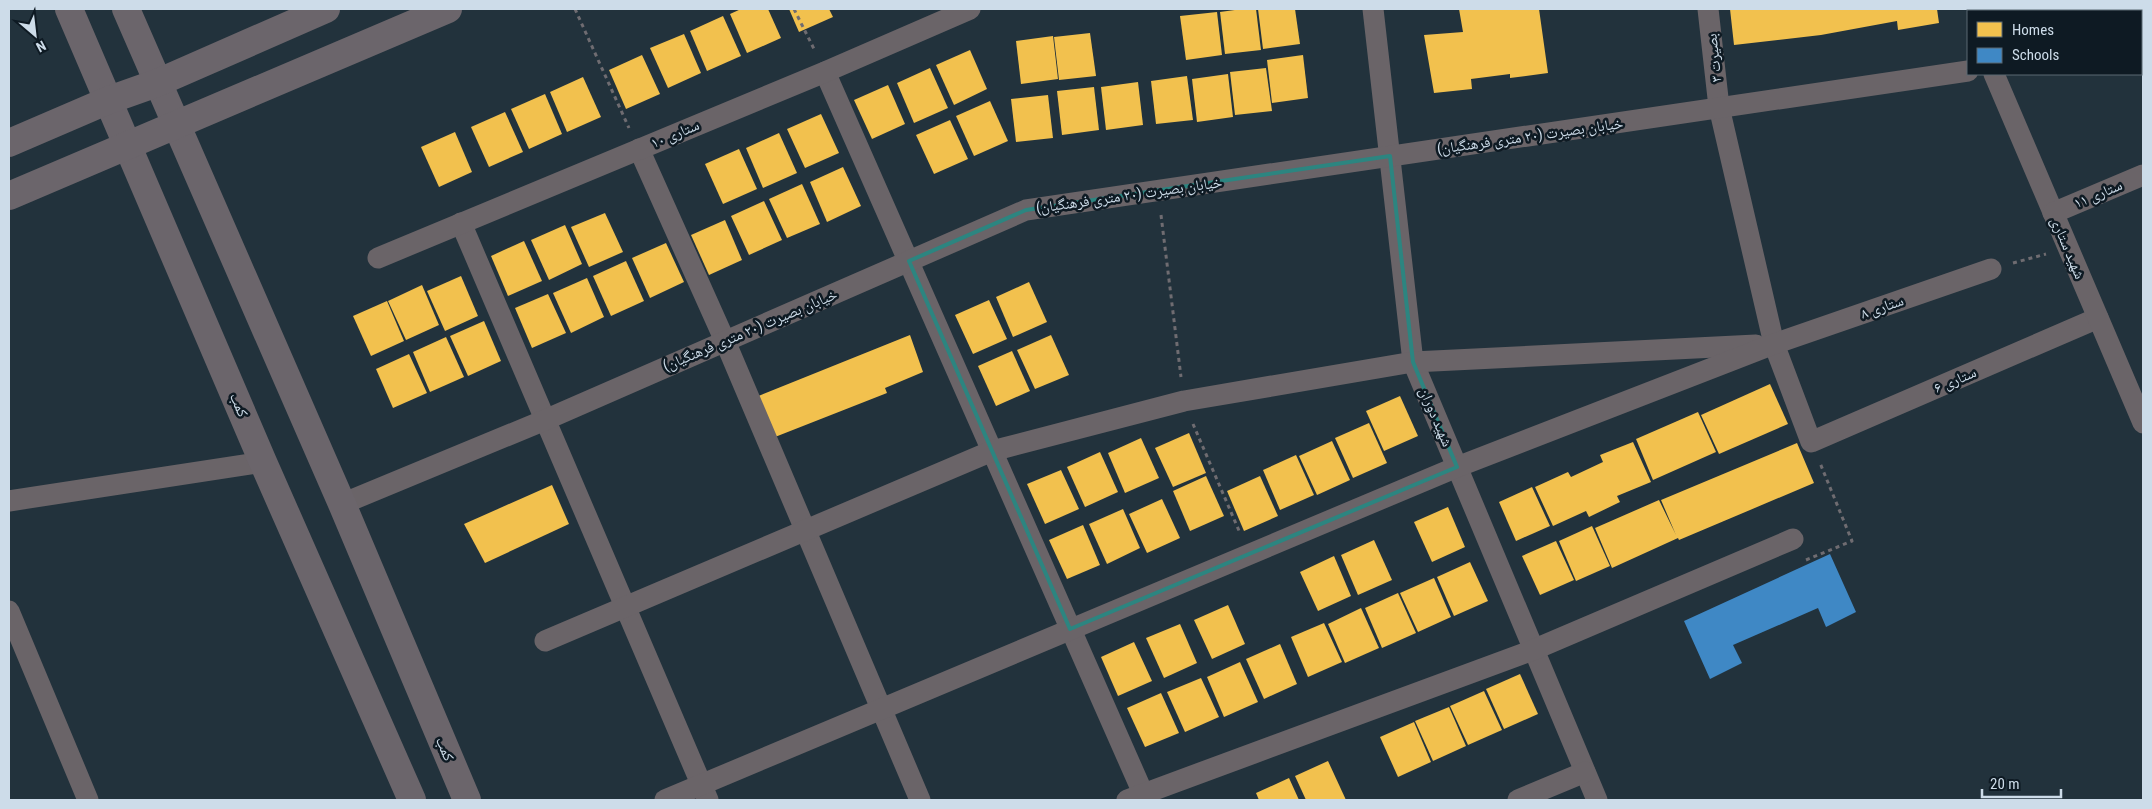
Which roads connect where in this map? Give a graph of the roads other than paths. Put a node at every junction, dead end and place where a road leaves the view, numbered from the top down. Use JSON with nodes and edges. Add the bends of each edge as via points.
{"nodes":[{"id":1,"x":69,"y":9,"type":"edge"},
{"id":2,"x":126,"y":9,"type":"edge"},
{"id":3,"x":326,"y":9,"type":"edge"},
{"id":4,"x":448,"y":9,"type":"edge"},
{"id":5,"x":970,"y":9,"type":"edge"},
{"id":6,"x":1373,"y":9,"type":"edge"},
{"id":7,"x":1708,"y":9,"type":"edge"},
{"id":8,"x":1967,"y":71,"type":"edge"},
{"id":9,"x":825,"y":72,"type":"junction"},
{"id":10,"x":1994,"y":75,"type":"edge"},
{"id":11,"x":157,"y":83,"type":"junction"},
{"id":12,"x":109,"y":100,"type":"junction"},
{"id":13,"x":1720,"y":107,"type":"junction"},
{"id":14,"x":9,"y":143,"type":"edge"},
{"id":15,"x":126,"y":144,"type":"junction"},
{"id":16,"x":639,"y":149,"type":"junction"},
{"id":17,"x":1390,"y":156,"type":"junction"},
{"id":18,"x":2143,"y":175,"type":"edge"},
{"id":19,"x":9,"y":196,"type":"edge"},
{"id":20,"x":2053,"y":213,"type":"junction"},
{"id":21,"x":461,"y":223,"type":"junction"},
{"id":22,"x":378,"y":258,"type":"dead end"},
{"id":23,"x":908,"y":262,"type":"junction"},
{"id":24,"x":1991,"y":269,"type":"road end"},
{"id":25,"x":2098,"y":318,"type":"junction"},
{"id":26,"x":725,"y":341,"type":"junction"},
{"id":27,"x":1774,"y":344,"type":"junction"},
{"id":28,"x":1414,"y":362,"type":"junction"},
{"id":29,"x":545,"y":420,"type":"junction"},
{"id":30,"x":2143,"y":423,"type":"edge"},
{"id":31,"x":1811,"y":442,"type":"joint"},
{"id":32,"x":992,"y":451,"type":"junction"},
{"id":33,"x":263,"y":462,"type":"junction"},
{"id":34,"x":1457,"y":467,"type":"junction"},
{"id":35,"x":9,"y":501,"type":"edge"},
{"id":36,"x":342,"y":504,"type":"junction"},
{"id":37,"x":805,"y":531,"type":"junction"},
{"id":38,"x":1793,"y":539,"type":"road end"},
{"id":39,"x":625,"y":607,"type":"junction"},
{"id":40,"x":9,"y":611,"type":"edge"},
{"id":41,"x":1070,"y":629,"type":"junction"},
{"id":42,"x":545,"y":641,"type":"dead end"},
{"id":43,"x":1533,"y":650,"type":"junction"},
{"id":44,"x":881,"y":708,"type":"junction"},
{"id":45,"x":1585,"y":772,"type":"junction"},
{"id":46,"x":705,"y":792,"type":"edge"},
{"id":47,"x":1138,"y":798,"type":"edge"},
{"id":48,"x":88,"y":800,"type":"edge"},
{"id":49,"x":412,"y":800,"type":"edge"},
{"id":50,"x":467,"y":800,"type":"edge"},
{"id":51,"x":664,"y":800,"type":"edge"},
{"id":52,"x":920,"y":800,"type":"edge"},
{"id":53,"x":1518,"y":800,"type":"edge"},
{"id":54,"x":1597,"y":800,"type":"edge"}],
"edges":[{"from":1,"to":12,"type":"street","name":"کمب"},
{"from":2,"to":11,"type":"street","name":"کمب"},
{"from":3,"to":11,"type":"street"},
{"from":4,"to":15,"type":"street"},
{"from":5,"to":9,"type":"street","name":"ستاری ۱۰"},
{"from":6,"to":17,"type":"street","name":"شهید دوران"},
{"from":7,"to":13,"type":"street","name":"بصیرت ۳"},
{"from":8,"to":13,"type":"street","name":"خیابان بصیرت (۲۰ متری فرهنگیان)"},
{"from":9,"to":16,"type":"street","name":"ستاری ۱۰"},
{"from":9,"to":23,"type":"street"},
{"from":10,"to":20,"type":"street","name":"شهید ستاری"},
{"from":11,"to":12,"type":"street"},
{"from":11,"to":36,"type":"street","name":"کمب"},
{"from":12,"to":14,"type":"street"},
{"from":12,"to":15,"type":"street","name":"کمب"},
{"from":13,"to":17,"type":"street","name":"خیابان بصیرت (۲۰ متری فرهنگیان)"},
{"from":13,"to":27,"type":"street","name":"بصیرت ۳"},
{"from":15,"to":19,"type":"street"},
{"from":15,"to":33,"type":"street","name":"کمب"},
{"from":16,"to":21,"type":"street","name":"ستاری ۱۰"},
{"from":16,"to":26,"type":"street"},
{"from":17,"to":23,"type":"street","name":"خیابان بصیرت (۲۰ متری فرهنگیان)","via":[[1026,210]]},
{"from":17,"to":28,"type":"street","name":"شهید دوران"},
{"from":18,"to":20,"type":"street","name":"ستاری ۱۱"},
{"from":20,"to":25,"type":"street","name":"شهید ستاری"},
{"from":21,"to":22,"type":"street","name":"ستاری ۱۰"},
{"from":21,"to":29,"type":"street"},
{"from":23,"to":26,"type":"street","name":"خیابان بصیرت (۲۰ متری فرهنگیان)"},
{"from":23,"to":32,"type":"street"},
{"from":24,"to":27,"type":"street","name":"ستاری ۸"},
{"from":25,"to":30,"type":"street","name":"شهید ستاری"},
{"from":25,"to":31,"type":"street","name":"ستاری ۶"},
{"from":26,"to":29,"type":"street","name":"خیابان بصیرت (۲۰ متری فرهنگیان)"},
{"from":26,"to":37,"type":"street"},
{"from":27,"to":28,"type":"street"},
{"from":27,"to":31,"type":"street","name":"بصیرت ۳"},
{"from":27,"to":34,"type":"street"},
{"from":28,"to":32,"type":"street","via":[[1184,401]]},
{"from":28,"to":34,"type":"street","name":"شهید دوران"},
{"from":29,"to":36,"type":"street","name":"خیابان بصیرت (۲۰ متری فرهنگیان)"},
{"from":29,"to":39,"type":"street"},
{"from":32,"to":37,"type":"street"},
{"from":32,"to":41,"type":"street"},
{"from":33,"to":35,"type":"street"},
{"from":33,"to":49,"type":"street","name":"کمب"},
{"from":34,"to":41,"type":"street"},
{"from":34,"to":43,"type":"street","name":"شهید دوران"},
{"from":36,"to":50,"type":"street","name":"کمب"},
{"from":37,"to":39,"type":"street"},
{"from":37,"to":44,"type":"street"},
{"from":38,"to":43,"type":"street"},
{"from":39,"to":42,"type":"street"},
{"from":39,"to":46,"type":"street"},
{"from":40,"to":48,"type":"street"},
{"from":41,"to":44,"type":"street"},
{"from":41,"to":47,"type":"street"},
{"from":43,"to":45,"type":"street","name":"شهید دوران"},
{"from":43,"to":47,"type":"street"},
{"from":44,"to":46,"type":"street"},
{"from":44,"to":52,"type":"street"},
{"from":45,"to":53,"type":"street"},
{"from":45,"to":54,"type":"street","name":"شهید دوران"},
{"from":46,"to":51,"type":"street"}]}
